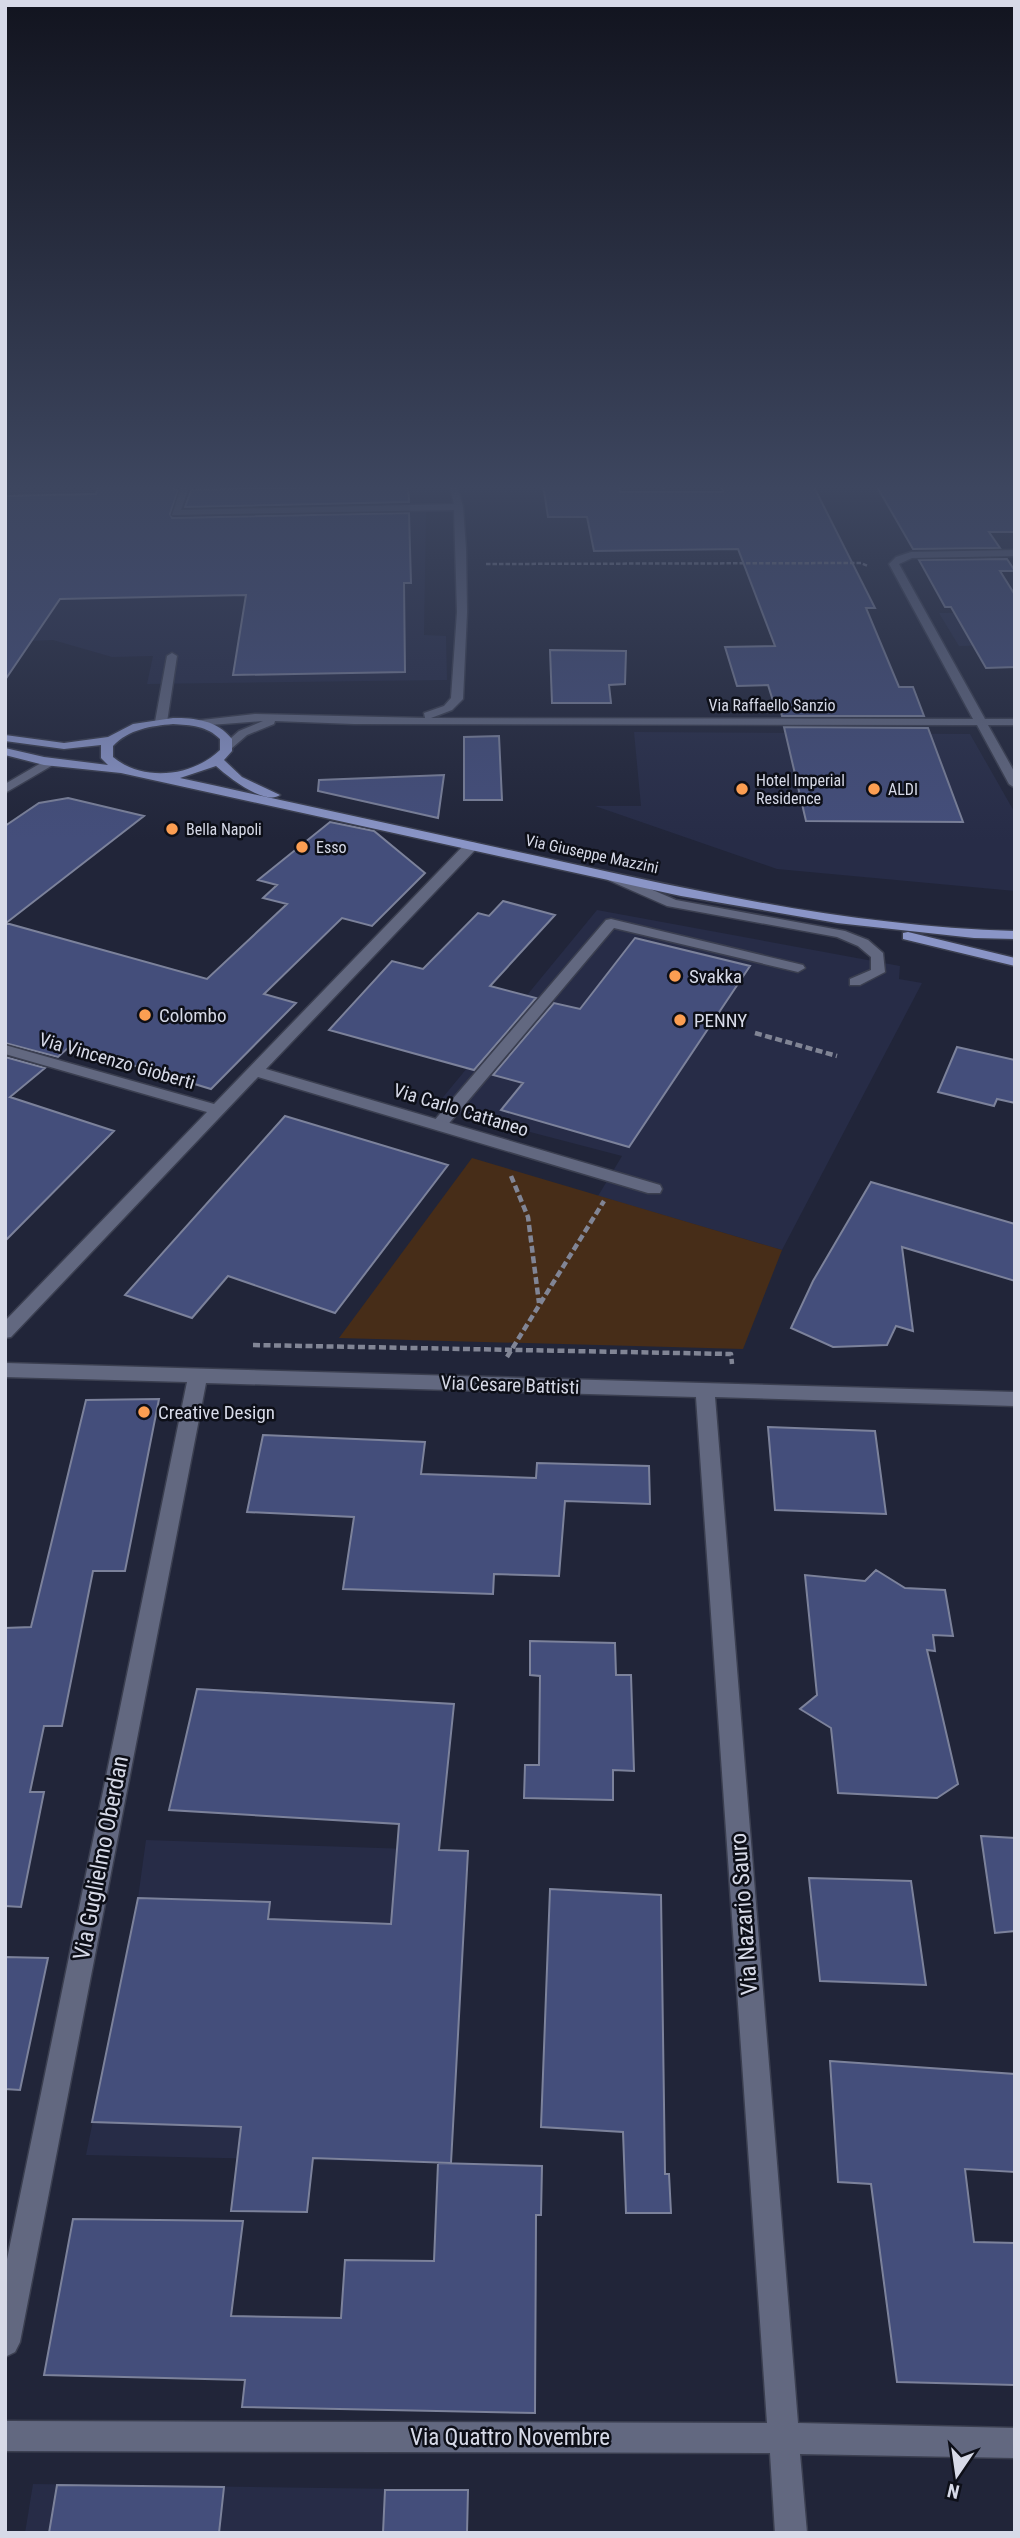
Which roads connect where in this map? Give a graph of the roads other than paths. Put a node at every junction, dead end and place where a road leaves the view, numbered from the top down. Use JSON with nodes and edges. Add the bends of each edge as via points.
{"nodes":[{"id":1,"x":462,"y":603,"type":"edge"},
{"id":2,"x":916,"y":603,"type":"edge"},
{"id":3,"x":172,"y":656,"type":"dead end"},
{"id":4,"x":457,"y":699,"type":"junction"},
{"id":5,"x":298,"y":719,"type":"junction"},
{"id":6,"x":390,"y":720,"type":"junction"},
{"id":7,"x":528,"y":720,"type":"junction"},
{"id":8,"x":161,"y":722,"type":"junction"},
{"id":9,"x":981,"y":722,"type":"junction"},
{"id":10,"x":1015,"y":722,"type":"edge"},
{"id":11,"x":197,"y":723,"type":"junction"},
{"id":12,"x":5,"y":738,"type":"edge"},
{"id":13,"x":112,"y":740,"type":"junction"},
{"id":14,"x":228,"y":746,"type":"junction"},
{"id":15,"x":5,"y":751,"type":"edge"},
{"id":16,"x":217,"y":760,"type":"junction"},
{"id":17,"x":52,"y":762,"type":"junction"},
{"id":18,"x":124,"y":771,"type":"junction"},
{"id":19,"x":148,"y":775,"type":"junction"},
{"id":20,"x":1015,"y":785,"type":"edge"},
{"id":21,"x":5,"y":789,"type":"edge"},
{"id":22,"x":341,"y":817,"type":"junction"},
{"id":23,"x":471,"y":846,"type":"junction"},
{"id":24,"x":613,"y":877,"type":"junction"},
{"id":25,"x":836,"y":919,"type":"junction"},
{"id":26,"x":1015,"y":935,"type":"edge"},
{"id":27,"x":1015,"y":962,"type":"edge"},
{"id":28,"x":798,"y":968,"type":"dead end"},
{"id":29,"x":855,"y":982,"type":"dead end"},
{"id":30,"x":5,"y":1049,"type":"edge"},
{"id":31,"x":255,"y":1071,"type":"junction"},
{"id":32,"x":217,"y":1110,"type":"junction"},
{"id":33,"x":439,"y":1125,"type":"junction"},
{"id":34,"x":654,"y":1189,"type":"dead end"},
{"id":35,"x":5,"y":1332,"type":"edge"},
{"id":36,"x":5,"y":1370,"type":"edge"},
{"id":37,"x":198,"y":1374,"type":"junction"},
{"id":38,"x":705,"y":1389,"type":"junction"},
{"id":39,"x":1015,"y":1398,"type":"edge"},
{"id":40,"x":5,"y":2342,"type":"edge"},
{"id":41,"x":5,"y":2436,"type":"edge"},
{"id":42,"x":784,"y":2438,"type":"junction"},
{"id":43,"x":1015,"y":2443,"type":"edge"},
{"id":44,"x":791,"y":2533,"type":"edge"}],
"edges":[{"from":1,"to":4,"type":"street"},
{"from":2,"to":9,"type":"street"},
{"from":3,"to":8,"type":"street"},
{"from":4,"to":6,"type":"street","via":[[434,714]]},
{"from":4,"to":7,"type":"street","name":"Via Raffaello Sanzio","via":[[483,714]]},
{"from":5,"to":6,"type":"street","name":"Via Raffaello Sanzio"},
{"from":5,"to":11,"type":"street","name":"Via Raffaello Sanzio","via":[[255,717]]},
{"from":5,"to":14,"type":"street","name":"Via Raffaello Sanzio","via":[[258,726]]},
{"from":6,"to":7,"type":"street","name":"Via Raffaello Sanzio"},
{"from":7,"to":9,"type":"street","name":"Via Raffaello Sanzio"},
{"from":8,"to":11,"type":"main road"},
{"from":8,"to":13,"type":"main road","via":[[130,729]]},
{"from":9,"to":10,"type":"street","name":"Via Raffaello Sanzio"},
{"from":9,"to":20,"type":"street"},
{"from":11,"to":14,"type":"main road","via":[[220,732]]},
{"from":12,"to":13,"type":"main road","via":[[57,746]]},
{"from":13,"to":18,"type":"main road","via":[[105,755]]},
{"from":14,"to":16,"type":"main road"},
{"from":15,"to":17,"type":"main road"},
{"from":16,"to":19,"type":"main road","via":[[187,773]]},
{"from":16,"to":22,"type":"main road","name":"Via Giuseppe Mazzini","via":[[251,787]]},
{"from":17,"to":18,"type":"main road"},
{"from":17,"to":21,"type":"street"},
{"from":18,"to":19,"type":"main road"},
{"from":19,"to":22,"type":"main road","name":"Via Giuseppe Mazzini"},
{"from":22,"to":23,"type":"main road","name":"Via Giuseppe Mazzini"},
{"from":23,"to":24,"type":"main road","name":"Via Giuseppe Mazzini"},
{"from":23,"to":31,"type":"street"},
{"from":24,"to":25,"type":"main road","name":"Via Giuseppe Mazzini"},
{"from":24,"to":29,"type":"street","via":[[672,903],[840,934],[863,943],[878,956],[878,972]]},
{"from":25,"to":26,"type":"main road","name":"Via Giuseppe Mazzini"},
{"from":25,"to":27,"type":"main road","name":"Via Giuseppe Mazzini"},
{"from":28,"to":33,"type":"street","via":[[611,923]]},
{"from":30,"to":32,"type":"street","name":"Via Vincenzo Gioberti"},
{"from":31,"to":32,"type":"street"},
{"from":31,"to":33,"type":"street","name":"Via Carlo Cattaneo"},
{"from":32,"to":35,"type":"street"},
{"from":33,"to":34,"type":"street","name":"Via Carlo Cattaneo"},
{"from":36,"to":37,"type":"street","name":"Via Cesare Battisti"},
{"from":37,"to":38,"type":"street","name":"Via Cesare Battisti"},
{"from":37,"to":40,"type":"street","name":"Via Guglielmo Oberdan"},
{"from":38,"to":39,"type":"street","name":"Via Cesare Battisti"},
{"from":38,"to":42,"type":"street","name":"Via Nazario Sauro"},
{"from":41,"to":42,"type":"street","name":"Via Quattro Novembre"},
{"from":42,"to":43,"type":"street","name":"Via Quattro Novembre"},
{"from":42,"to":44,"type":"street","name":"Via Nazario Sauro"}]}
